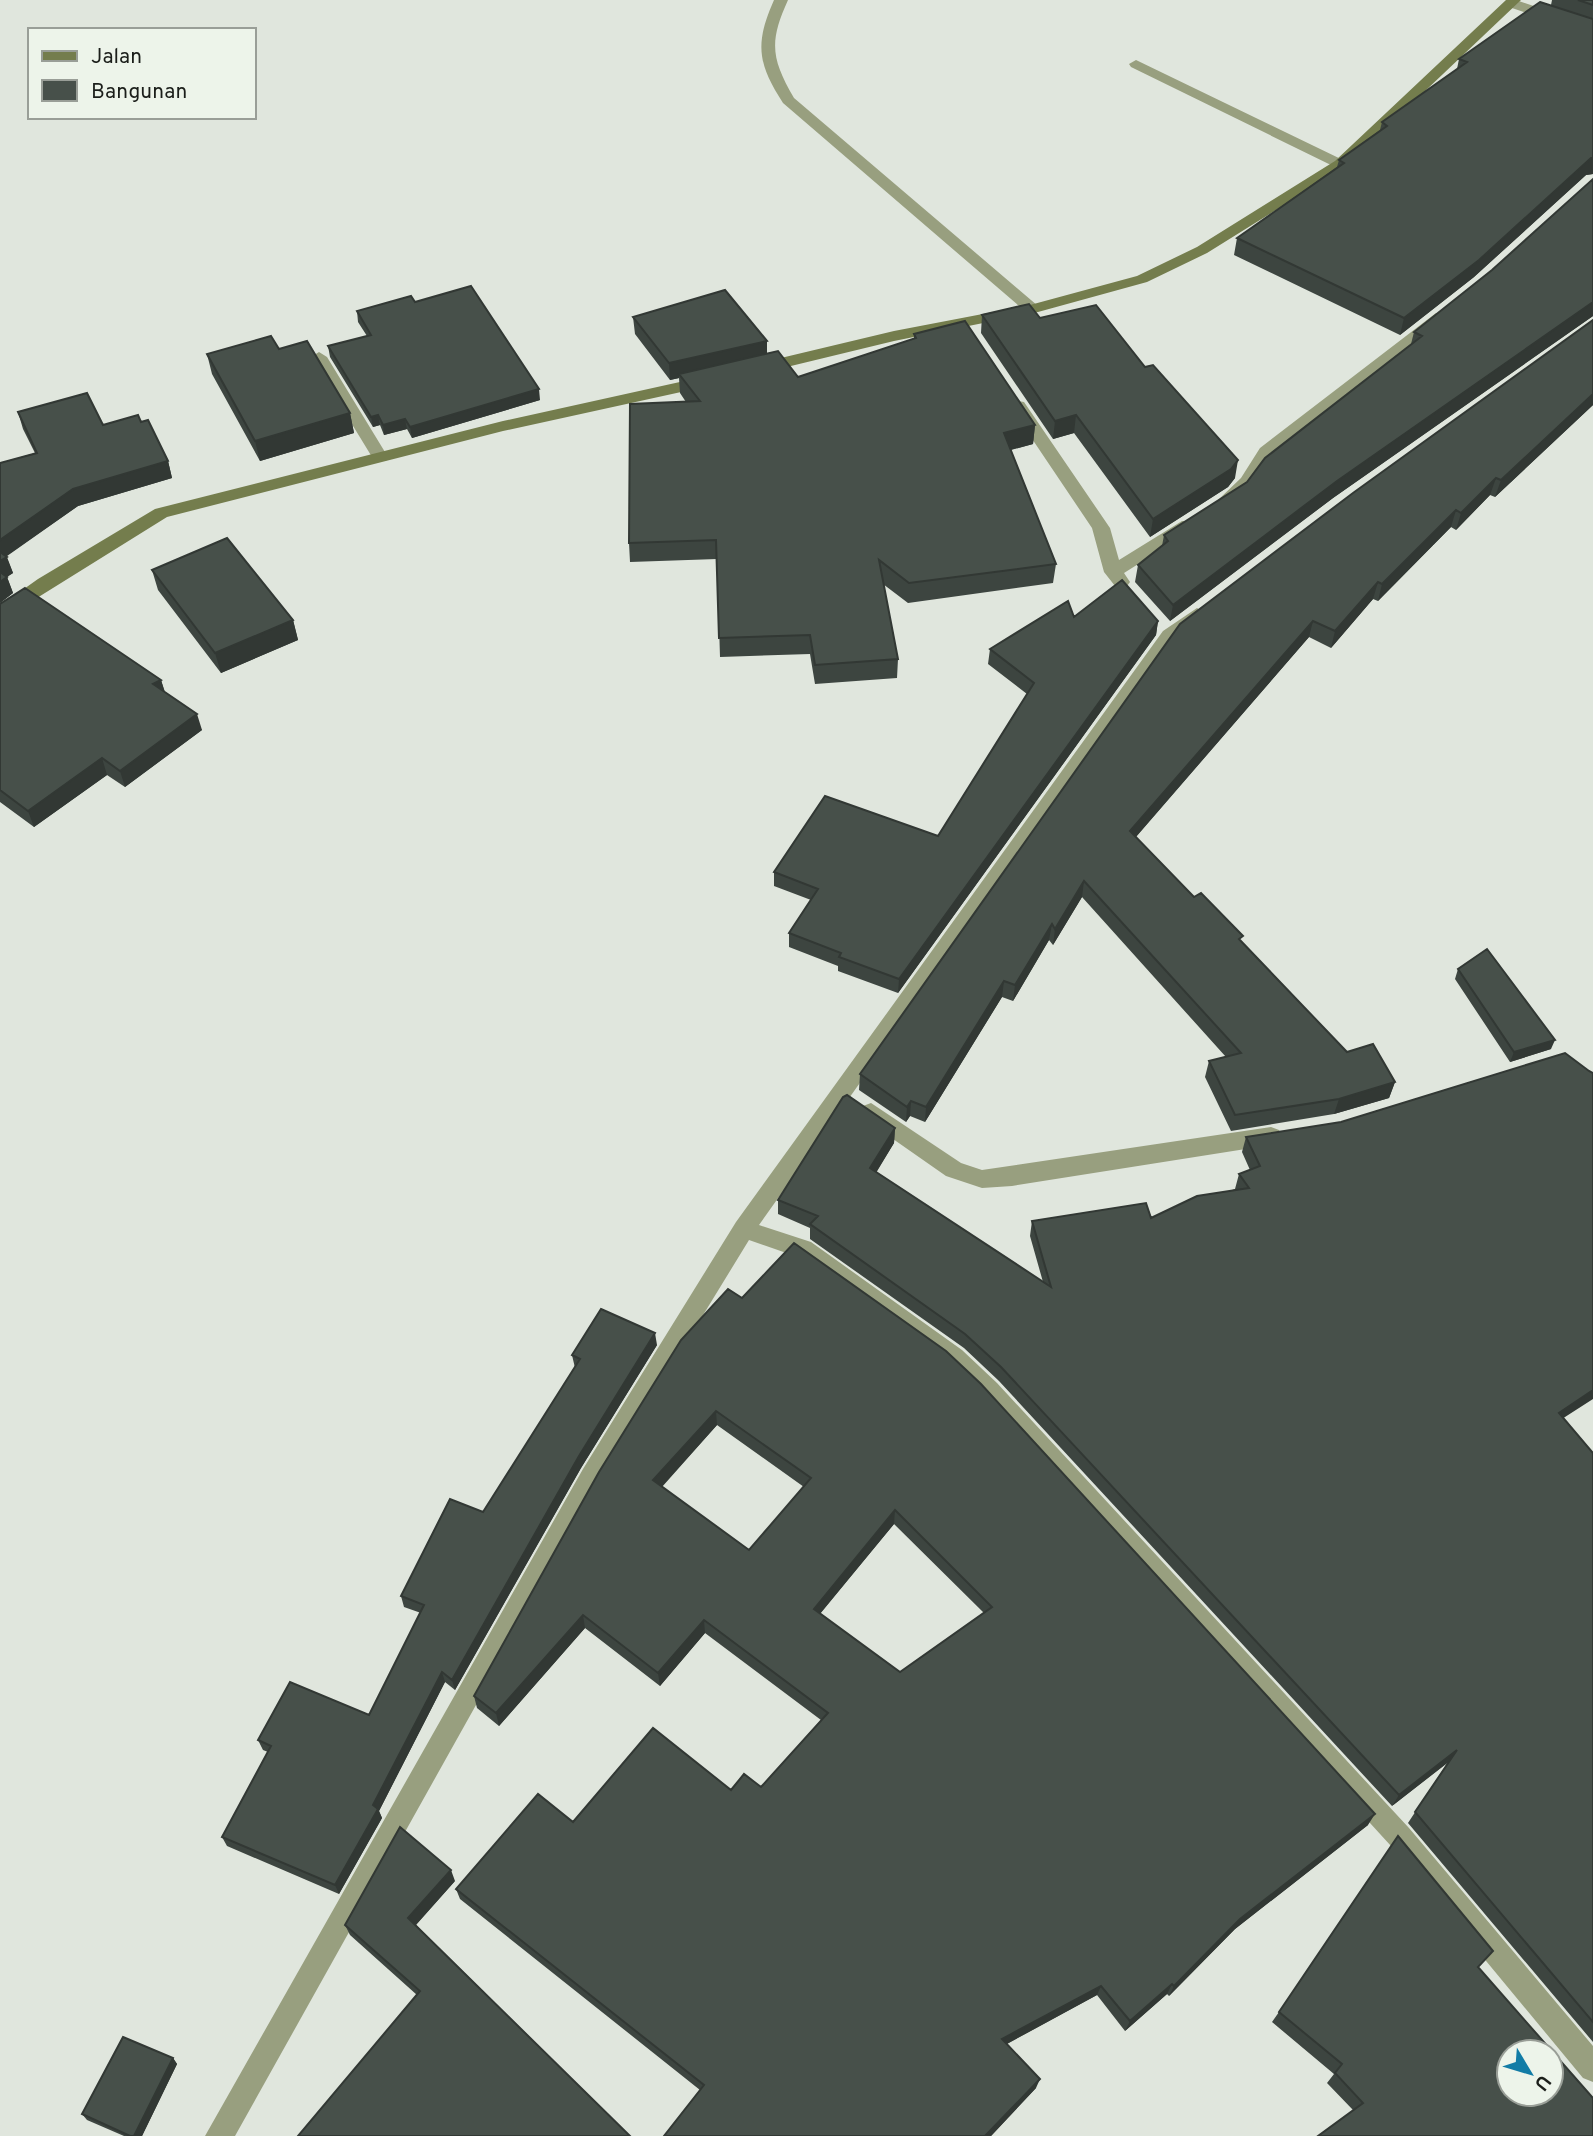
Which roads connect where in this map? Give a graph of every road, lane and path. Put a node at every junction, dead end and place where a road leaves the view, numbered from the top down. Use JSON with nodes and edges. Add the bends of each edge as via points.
{"nodes":[{"id":1,"x":781,"y":0,"type":"edge"},
{"id":2,"x":1512,"y":1,"type":"edge"},
{"id":3,"x":1593,"y":31,"type":"edge"},
{"id":4,"x":1136,"y":64,"type":"dead end"},
{"id":5,"x":1340,"y":164,"type":"junction"},
{"id":6,"x":1449,"y":308,"type":"edge"},
{"id":7,"x":1032,"y":309,"type":"junction"},
{"id":8,"x":319,"y":357,"type":"edge"},
{"id":9,"x":1006,"y":388,"type":"edge"},
{"id":10,"x":380,"y":457,"type":"junction"},
{"id":11,"x":1113,"y":572,"type":"junction"},
{"id":12,"x":1137,"y":599,"type":"edge"},
{"id":13,"x":1212,"y":603,"type":"edge"},
{"id":14,"x":0,"y":615,"type":"edge"},
{"id":15,"x":1153,"y":617,"type":"edge"},
{"id":16,"x":1169,"y":635,"type":"junction"},
{"id":17,"x":844,"y":1094,"type":"junction"},
{"id":18,"x":1295,"y":1132,"type":"edge"},
{"id":19,"x":744,"y":1229,"type":"junction"},
{"id":20,"x":1593,"y":2068,"type":"edge"},
{"id":21,"x":219,"y":2136,"type":"edge"}],
"edges":[{"from":1,"to":7,"type":"street","via":[[766,32],[768,64],[788,100]]},
{"from":2,"to":3,"type":"street"},
{"from":2,"to":5,"type":"street"},
{"from":4,"to":5,"type":"street"},
{"from":5,"to":7,"type":"street","via":[[1226,236],[1142,279]]},
{"from":6,"to":11,"type":"street","via":[[1266,452],[1247,482],[1212,510]]},
{"from":7,"to":10,"type":"street","via":[[966,328],[894,335]]},
{"from":8,"to":10,"type":"street"},
{"from":9,"to":11,"type":"street","via":[[1101,528]]},
{"from":10,"to":14,"type":"street","via":[[161,513]]},
{"from":11,"to":12,"type":"street"},
{"from":13,"to":16,"type":"street"},
{"from":15,"to":16,"type":"street"},
{"from":16,"to":17,"type":"street"},
{"from":17,"to":18,"type":"street","via":[[954,1170],[982,1179]]},
{"from":17,"to":19,"type":"street"},
{"from":19,"to":20,"type":"street","via":[[803,1249],[954,1357],[989,1390],[1400,1837]]},
{"from":19,"to":21,"type":"street","via":[[591,1477]]}]}
